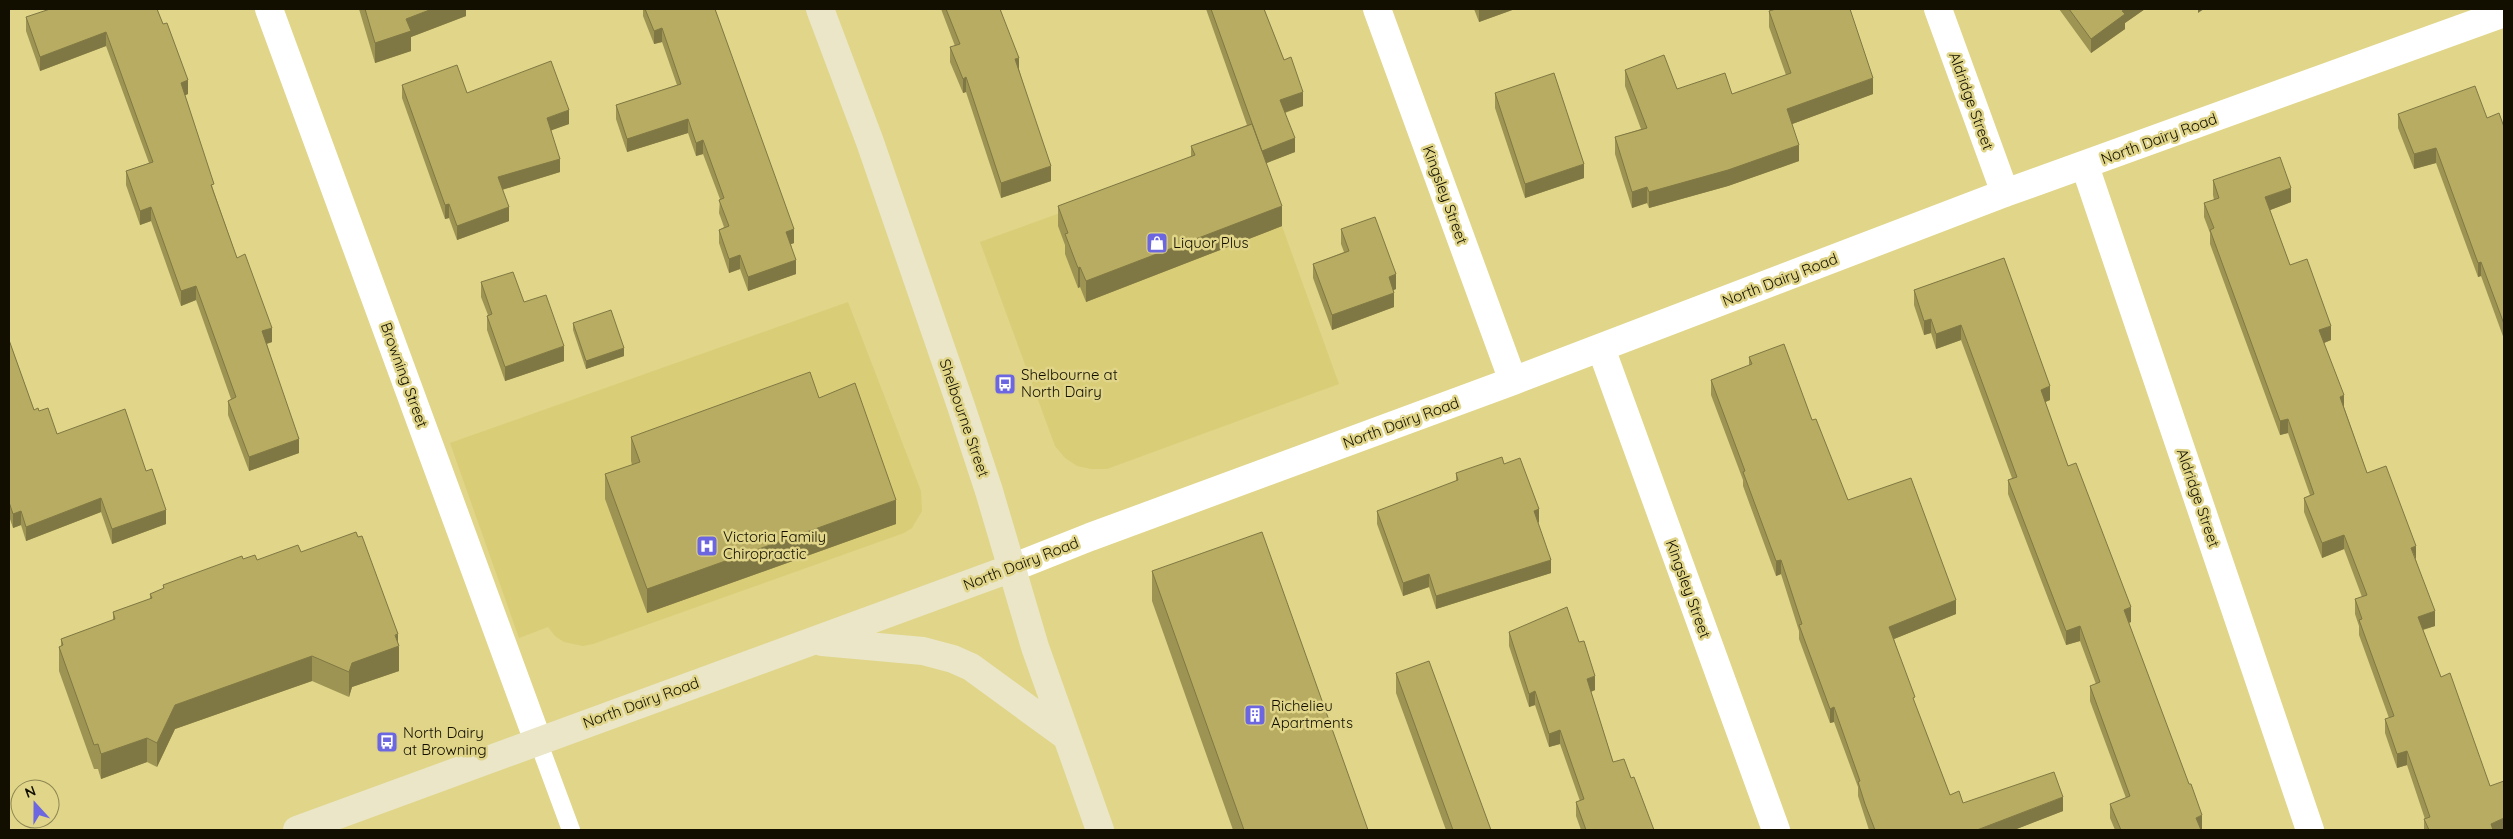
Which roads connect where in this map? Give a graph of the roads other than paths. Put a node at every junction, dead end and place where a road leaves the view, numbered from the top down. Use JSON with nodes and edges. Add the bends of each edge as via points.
{"nodes":[{"id":1,"x":269,"y":9,"type":"edge"},
{"id":2,"x":820,"y":9,"type":"edge"},
{"id":3,"x":1377,"y":9,"type":"edge"},
{"id":4,"x":1938,"y":9,"type":"edge"},
{"id":5,"x":2504,"y":13,"type":"edge"},
{"id":6,"x":2085,"y":166,"type":"junction"},
{"id":7,"x":2005,"y":193,"type":"junction"},
{"id":8,"x":1601,"y":348,"type":"junction"},
{"id":9,"x":1513,"y":381,"type":"junction"},
{"id":10,"x":1012,"y":568,"type":"junction"},
{"id":11,"x":813,"y":642,"type":"junction"},
{"id":12,"x":1067,"y":737,"type":"junction"},
{"id":13,"x":538,"y":741,"type":"junction"},
{"id":14,"x":297,"y":830,"type":"edge"},
{"id":15,"x":571,"y":830,"type":"edge"},
{"id":16,"x":1100,"y":830,"type":"edge"},
{"id":17,"x":1776,"y":830,"type":"edge"},
{"id":18,"x":2310,"y":830,"type":"edge"}],
"edges":[{"from":1,"to":13,"type":"street","name":"Browning Street"},
{"from":2,"to":10,"type":"street","name":"Shelbourne Street","via":[[870,142],[961,406]]},
{"from":3,"to":9,"type":"street","name":"Kingsley Street"},
{"from":4,"to":7,"type":"street","name":"Aldridge Street"},
{"from":5,"to":6,"type":"street","name":"North Dairy Road"},
{"from":6,"to":7,"type":"street","name":"North Dairy Road"},
{"from":6,"to":18,"type":"street","name":"Aldridge Street"},
{"from":7,"to":8,"type":"street","name":"North Dairy Road"},
{"from":8,"to":9,"type":"street","name":"North Dairy Road"},
{"from":8,"to":17,"type":"street","name":"Kingsley Street"},
{"from":9,"to":10,"type":"street","name":"North Dairy Road"},
{"from":10,"to":11,"type":"street","name":"North Dairy Road"},
{"from":10,"to":12,"type":"street","name":"Shelbourne Street","via":[[1034,646]]},
{"from":11,"to":12,"type":"street","via":[[923,651],[952,659],[976,671]]},
{"from":11,"to":13,"type":"street","name":"North Dairy Road"},
{"from":12,"to":16,"type":"street","name":"Shelbourne Street"},
{"from":13,"to":14,"type":"street","name":"North Dairy Road"},
{"from":13,"to":15,"type":"lane"}]}
